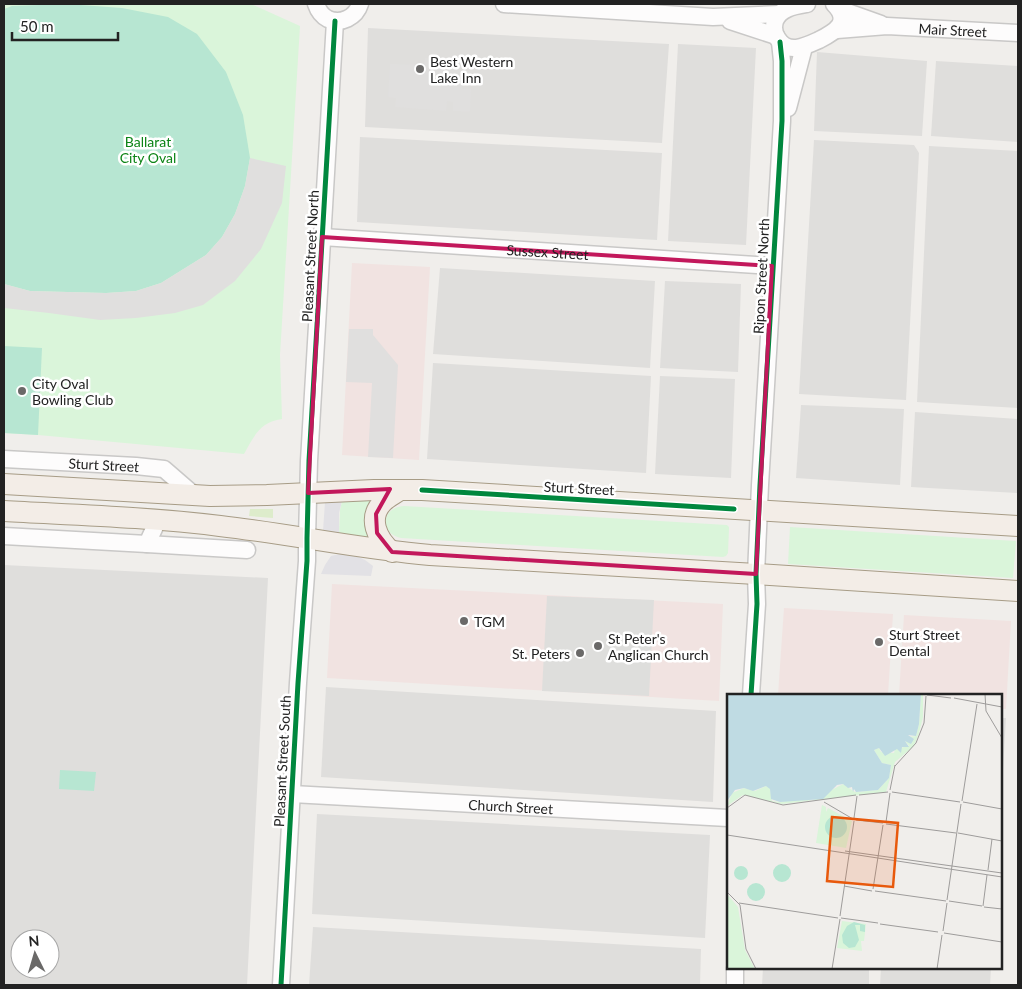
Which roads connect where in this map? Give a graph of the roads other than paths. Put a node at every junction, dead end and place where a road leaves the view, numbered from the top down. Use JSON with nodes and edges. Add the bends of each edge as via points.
{"nodes":[{"id":1,"x":316,"y":4,"type":"edge"},
{"id":2,"x":360,"y":4,"type":"edge"},
{"id":3,"x":504,"y":4,"type":"edge"},
{"id":4,"x":807,"y":4,"type":"edge"},
{"id":5,"x":836,"y":5,"type":"edge"},
{"id":6,"x":779,"y":14,"type":"junction"},
{"id":7,"x":713,"y":17,"type":"junction"},
{"id":8,"x":335,"y":21,"type":"junction"},
{"id":9,"x":887,"y":26,"type":"junction"},
{"id":10,"x":837,"y":30,"type":"junction"},
{"id":11,"x":1018,"y":34,"type":"edge"},
{"id":12,"x":778,"y":39,"type":"junction"},
{"id":13,"x":804,"y":47,"type":"junction"},
{"id":14,"x":781,"y":132,"type":"junction"},
{"id":15,"x":322,"y":237,"type":"junction"},
{"id":16,"x":772,"y":266,"type":"junction"},
{"id":17,"x":4,"y":459,"type":"edge"},
{"id":18,"x":4,"y":484,"type":"edge"},
{"id":19,"x":400,"y":490,"type":"junction"},
{"id":20,"x":308,"y":493,"type":"junction"},
{"id":21,"x":194,"y":495,"type":"junction"},
{"id":22,"x":759,"y":510,"type":"junction"},
{"id":23,"x":4,"y":511,"type":"edge"},
{"id":24,"x":158,"y":520,"type":"junction"},
{"id":25,"x":1018,"y":526,"type":"edge"},
{"id":26,"x":4,"y":536,"type":"edge"},
{"id":27,"x":307,"y":538,"type":"junction"},
{"id":28,"x":147,"y":544,"type":"junction"},
{"id":29,"x":247,"y":550,"type":"dead end"},
{"id":30,"x":392,"y":552,"type":"junction"},
{"id":31,"x":756,"y":574,"type":"junction"},
{"id":32,"x":1018,"y":591,"type":"edge"},
{"id":33,"x":751,"y":694,"type":"edge"},
{"id":34,"x":292,"y":794,"type":"junction"},
{"id":35,"x":727,"y":818,"type":"edge"},
{"id":36,"x":735,"y":969,"type":"edge"},
{"id":37,"x":281,"y":985,"type":"edge"},
{"id":38,"x":735,"y":985,"type":"edge"}],
"edges":[{"from":1,"to":8,"type":"street","via":[[319,12]]},
{"from":2,"to":8,"type":"street","via":[[354,15]]},
{"from":3,"to":7,"type":"street"},
{"from":4,"to":6,"type":"street","via":[[787,8]]},
{"from":5,"to":9,"type":"street","name":"Mair Street"},
{"from":5,"to":10,"type":"street","via":[[841,14]]},
{"from":6,"to":7,"type":"street"},
{"from":6,"to":12,"type":"street","name":"Ripon Street North","via":[[774,28]]},
{"from":7,"to":12,"type":"street","via":[[748,26]]},
{"from":8,"to":15,"type":"street","name":"Pleasant Street North"},
{"from":9,"to":10,"type":"street","name":"Mair Street"},
{"from":9,"to":11,"type":"street","name":"Mair Street"},
{"from":10,"to":13,"type":"street"},
{"from":12,"to":13,"type":"street","via":[[787,47]]},
{"from":12,"to":14,"type":"street","name":"Ripon Street North","via":[[782,61]]},
{"from":13,"to":14,"type":"street","name":"Ripon Street North"},
{"from":14,"to":16,"type":"street","name":"Ripon Street North"},
{"from":15,"to":16,"type":"street","name":"Sussex Street"},
{"from":15,"to":20,"type":"street","name":"Pleasant Street North"},
{"from":16,"to":22,"type":"street","name":"Ripon Street North"},
{"from":17,"to":21,"type":"street","name":"Sturt Street","via":[[164,469]]},
{"from":18,"to":21,"type":"main road","name":"Sturt Street"},
{"from":19,"to":20,"type":"main road","name":"Sturt Street"},
{"from":19,"to":22,"type":"main road","name":"Sturt Street"},
{"from":19,"to":30,"type":"main road","via":[[382,503],[375,520],[380,539]]},
{"from":20,"to":21,"type":"main road","name":"Sturt Street"},
{"from":20,"to":27,"type":"street","name":"Pleasant Street North"},
{"from":22,"to":25,"type":"main road","name":"Sturt Street"},
{"from":22,"to":31,"type":"street","name":"Ripon Street North"},
{"from":23,"to":24,"type":"main road"},
{"from":24,"to":27,"type":"main road"},
{"from":24,"to":28,"type":"street"},
{"from":26,"to":28,"type":"street"},
{"from":27,"to":30,"type":"main road"},
{"from":27,"to":34,"type":"street","name":"Pleasant Street South"},
{"from":28,"to":29,"type":"street"},
{"from":30,"to":31,"type":"main road"},
{"from":31,"to":32,"type":"main road"},
{"from":31,"to":33,"type":"street","name":"Ripon Street North"},
{"from":34,"to":35,"type":"street","name":"Church Street"},
{"from":34,"to":37,"type":"street","name":"Pleasant Street South"},
{"from":36,"to":38,"type":"street"}]}
